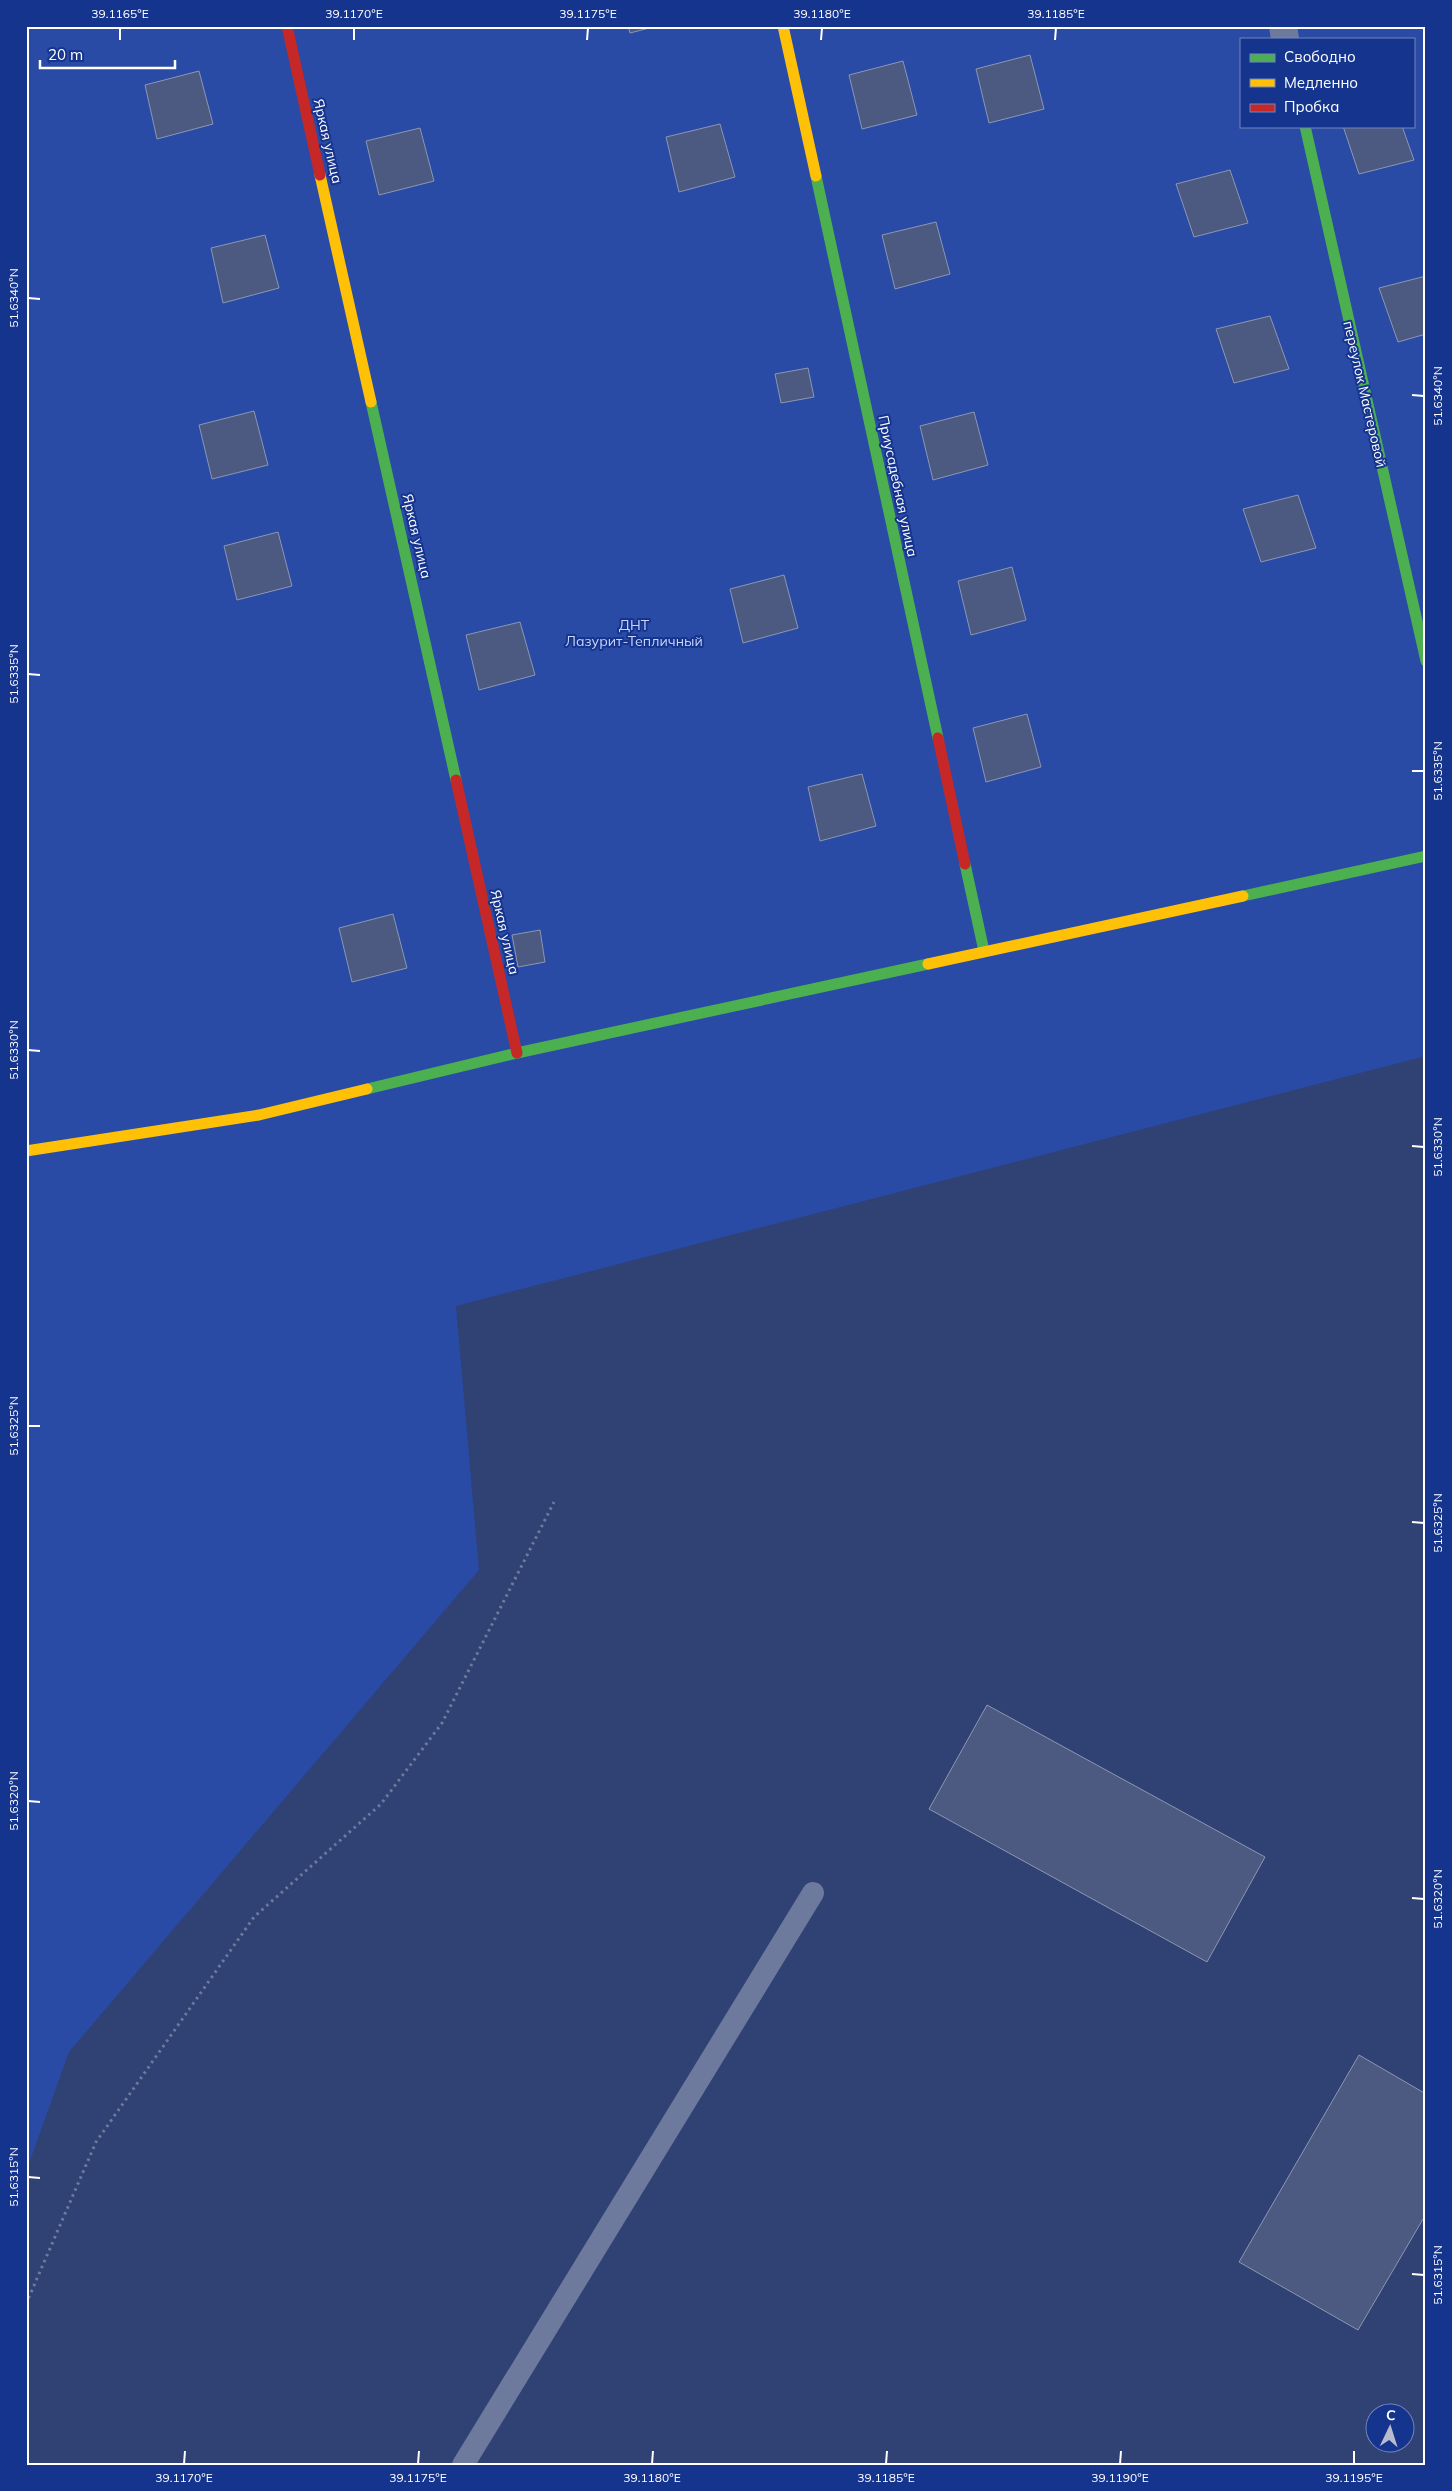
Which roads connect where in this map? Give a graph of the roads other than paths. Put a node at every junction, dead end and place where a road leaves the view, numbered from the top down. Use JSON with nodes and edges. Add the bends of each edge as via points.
{"nodes":[{"id":1,"x":287,"y":26,"type":"edge"},
{"id":2,"x":783,"y":26,"type":"edge"},
{"id":3,"x":1305,"y":128,"type":"edge"},
{"id":4,"x":1426,"y":661,"type":"edge"},
{"id":5,"x":1426,"y":856,"type":"edge"},
{"id":6,"x":984,"y":951,"type":"junction"},
{"id":7,"x":517,"y":1053,"type":"junction"},
{"id":8,"x":27,"y":1149,"type":"edge"},
{"id":9,"x":813,"y":1893,"type":"dead end"},
{"id":10,"x":463,"y":2465,"type":"edge"}],
"edges":[{"from":1,"to":7,"type":"street","name":"Яркая улица"},
{"from":2,"to":6,"type":"street","name":"Приусадебная улица"},
{"from":3,"to":4,"type":"street","name":"переулок Мастеровой"},
{"from":5,"to":6,"type":"street"},
{"from":6,"to":7,"type":"street"},
{"from":7,"to":8,"type":"street","via":[[259,1116]]},
{"from":9,"to":10,"type":"lane"}]}
